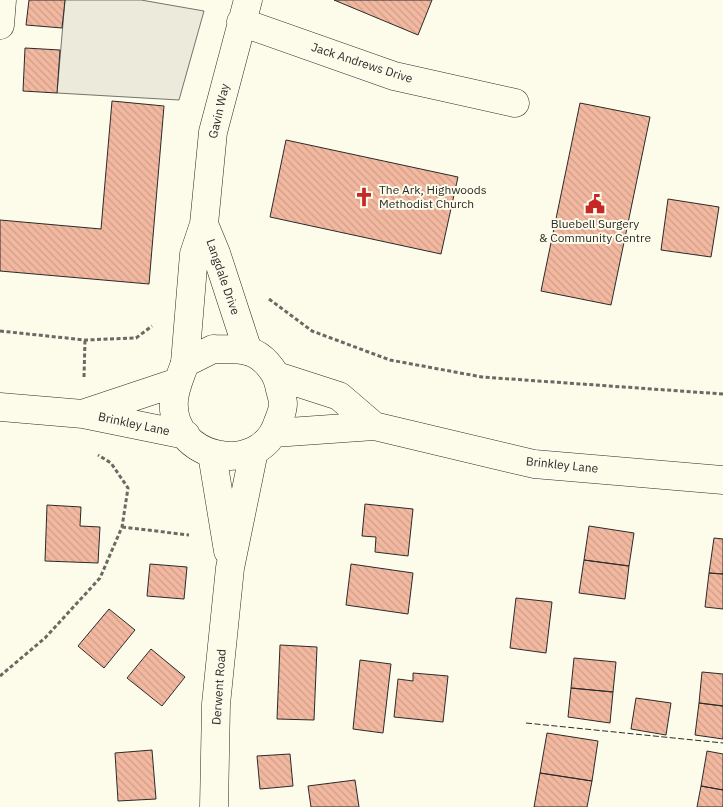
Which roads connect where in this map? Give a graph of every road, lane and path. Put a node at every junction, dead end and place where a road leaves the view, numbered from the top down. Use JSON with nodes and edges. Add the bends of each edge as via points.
{"nodes":[{"id":1,"x":2,"y":0,"type":"edge"},
{"id":2,"x":244,"y":11,"type":"edge"},
{"id":3,"x":0,"y":25,"type":"edge"},
{"id":4,"x":516,"y":103,"type":"dead end"},
{"id":5,"x":204,"y":224,"type":"junction"},
{"id":6,"x":265,"y":297,"type":"dead end"},
{"id":7,"x":155,"y":324,"type":"dead end"},
{"id":8,"x":0,"y":331,"type":"edge"},
{"id":9,"x":85,"y":340,"type":"junction"},
{"id":10,"x":248,"y":351,"type":"junction"},
{"id":11,"x":182,"y":373,"type":"junction"},
{"id":12,"x":277,"y":376,"type":"junction"},
{"id":13,"x":723,"y":394,"type":"edge"},
{"id":14,"x":0,"y":408,"type":"edge"},
{"id":15,"x":83,"y":414,"type":"junction"},
{"id":16,"x":374,"y":426,"type":"junction"},
{"id":17,"x":274,"y":433,"type":"junction"},
{"id":18,"x":186,"y":435,"type":"junction"},
{"id":19,"x":254,"y":451,"type":"junction"},
{"id":20,"x":95,"y":453,"type":"dead end"},
{"id":21,"x":212,"y":454,"type":"junction"},
{"id":22,"x":723,"y":480,"type":"edge"},
{"id":23,"x":122,"y":527,"type":"junction"},
{"id":24,"x":226,"y":539,"type":"junction"},
{"id":25,"x":230,"y":568,"type":"junction"},
{"id":26,"x":0,"y":676,"type":"edge"},
{"id":27,"x":214,"y":807,"type":"edge"}],
"edges":[{"from":1,"to":3,"type":"street"},
{"from":2,"to":4,"type":"street","name":"Jack Andrews Drive","via":[[394,76]]},
{"from":2,"to":5,"type":"street","name":"Gavin Way","via":[[213,132]]},
{"from":5,"to":10,"type":"street","name":"Langdale Drive"},
{"from":5,"to":11,"type":"street","name":"Langdale Drive","via":[[194,254]]},
{"from":6,"to":13,"type":"path","via":[[312,331],[390,360],[482,377]]},
{"from":7,"to":9,"type":"path","via":[[136,338]]},
{"from":8,"to":9,"type":"path"},
{"from":9,"to":15,"type":"path"},
{"from":10,"to":11,"type":"street","name":"Brinkley Lane","via":[[213,349]]},
{"from":10,"to":12,"type":"street","name":"Brinkley Lane","via":[[265,361]]},
{"from":11,"to":15,"type":"street","name":"Brinkley Lane"},
{"from":11,"to":18,"type":"street","name":"Brinkley Lane","via":[[174,401],[177,419]]},
{"from":12,"to":16,"type":"street","name":"Brinkley Lane","via":[[339,396]]},
{"from":12,"to":17,"type":"street","name":"Brinkley Lane","via":[[284,405]]},
{"from":14,"to":15,"type":"street","name":"Brinkley Lane"},
{"from":15,"to":18,"type":"street","name":"Brinkley Lane"},
{"from":16,"to":17,"type":"street","name":"Brinkley Lane"},
{"from":16,"to":22,"type":"street","name":"Brinkley Lane","via":[[534,464]]},
{"from":17,"to":19,"type":"street","name":"Brinkley Lane"},
{"from":18,"to":21,"type":"street","name":"Brinkley Lane","via":[[198,447]]},
{"from":19,"to":21,"type":"street","name":"Brinkley Lane","via":[[233,457]]},
{"from":19,"to":25,"type":"street","name":"Derwent Road"},
{"from":20,"to":23,"type":"path","via":[[111,462],[128,488]]},
{"from":21,"to":24,"type":"street","name":"Derwent Road"},
{"from":23,"to":24,"type":"path"},
{"from":23,"to":26,"type":"path","via":[[100,578],[45,638]]},
{"from":24,"to":25,"type":"street","name":"Derwent Road"},
{"from":25,"to":27,"type":"street","name":"Derwent Road","via":[[216,704]]}]}
